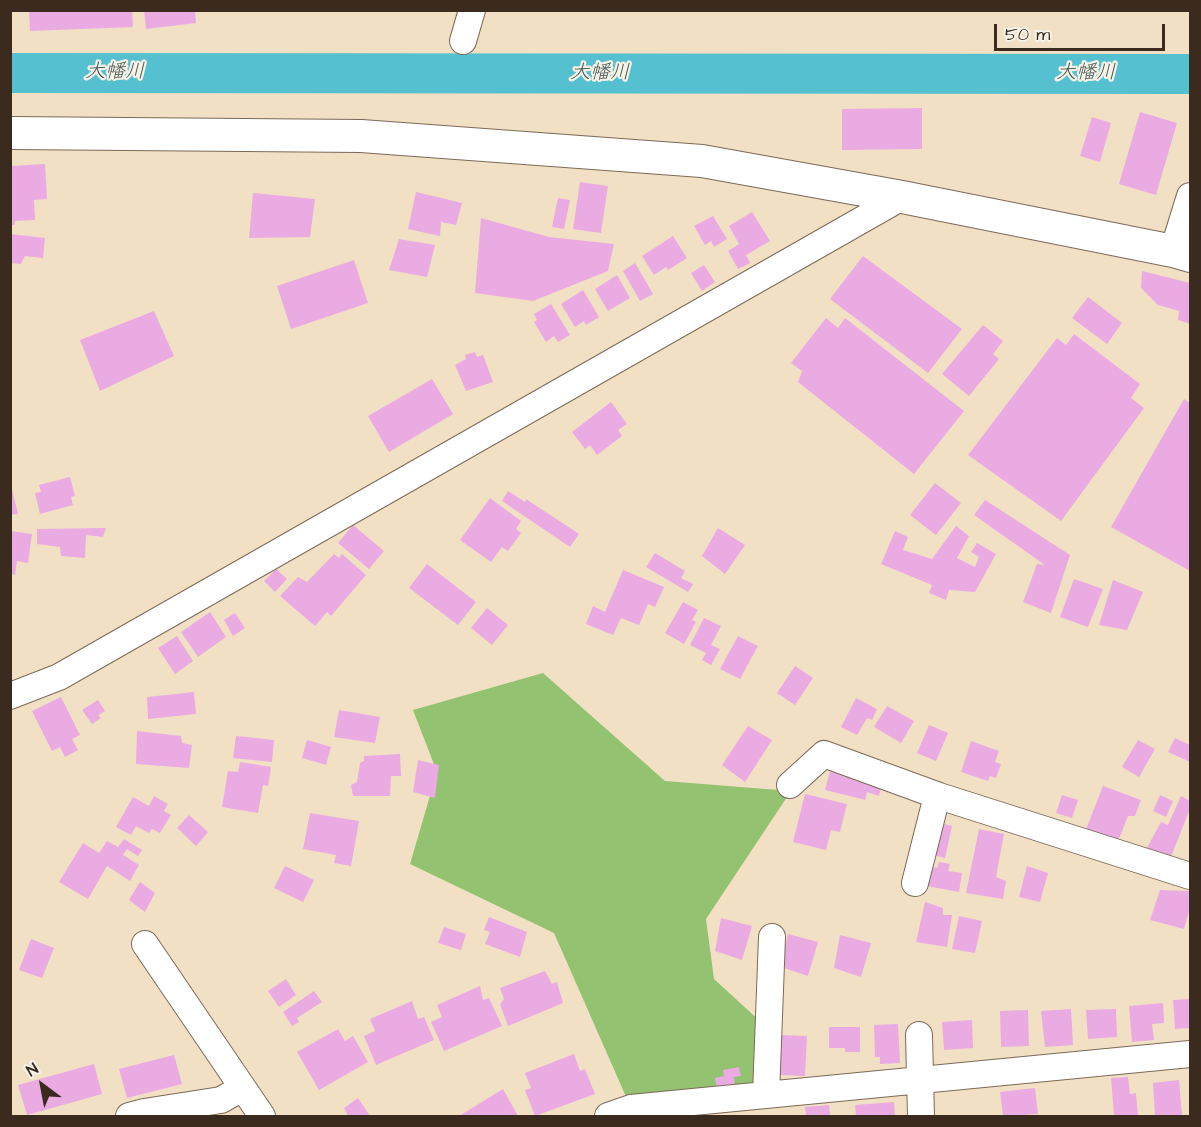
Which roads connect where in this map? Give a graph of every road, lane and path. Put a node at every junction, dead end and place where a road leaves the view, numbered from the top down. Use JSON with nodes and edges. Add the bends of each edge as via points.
{"nodes":[{"id":1,"x":472,"y":10,"type":"edge"},
{"id":2,"x":463,"y":40,"type":"dead end"},
{"id":3,"x":10,"y":133,"type":"edge"},
{"id":4,"x":1191,"y":196,"type":"edge"},
{"id":5,"x":902,"y":197,"type":"junction"},
{"id":6,"x":1182,"y":254,"type":"edge"},
{"id":7,"x":10,"y":696,"type":"edge"},
{"id":8,"x":789,"y":785,"type":"dead end"},
{"id":9,"x":937,"y":796,"type":"junction"},
{"id":10,"x":1191,"y":876,"type":"edge"},
{"id":11,"x":915,"y":883,"type":"dead end"},
{"id":12,"x":772,"y":938,"type":"dead end"},
{"id":13,"x":145,"y":944,"type":"dead end"},
{"id":14,"x":919,"y":1035,"type":"dead end"},
{"id":15,"x":1191,"y":1054,"type":"edge"},
{"id":16,"x":921,"y":1080,"type":"junction"},
{"id":17,"x":242,"y":1088,"type":"junction"},
{"id":18,"x":778,"y":1101,"type":"edge"},
{"id":19,"x":129,"y":1116,"type":"edge"},
{"id":20,"x":262,"y":1116,"type":"edge"},
{"id":21,"x":608,"y":1116,"type":"edge"},
{"id":22,"x":921,"y":1116,"type":"edge"}],
"edges":[{"from":1,"to":2,"type":"street"},
{"from":3,"to":5,"type":"street","via":[[361,136],[546,148],[702,161]]},
{"from":4,"to":6,"type":"street"},
{"from":5,"to":6,"type":"street"},
{"from":5,"to":7,"type":"street","via":[[59,677]]},
{"from":8,"to":9,"type":"street","via":[[824,754]]},
{"from":9,"to":10,"type":"street"},
{"from":9,"to":11,"type":"street"},
{"from":12,"to":18,"type":"street"},
{"from":13,"to":17,"type":"street"},
{"from":14,"to":16,"type":"street"},
{"from":15,"to":16,"type":"street"},
{"from":16,"to":18,"type":"street"},
{"from":16,"to":22,"type":"street"},
{"from":17,"to":19,"type":"street","via":[[221,1100]]},
{"from":17,"to":20,"type":"street"},
{"from":18,"to":21,"type":"street","via":[[631,1108]]}]}
